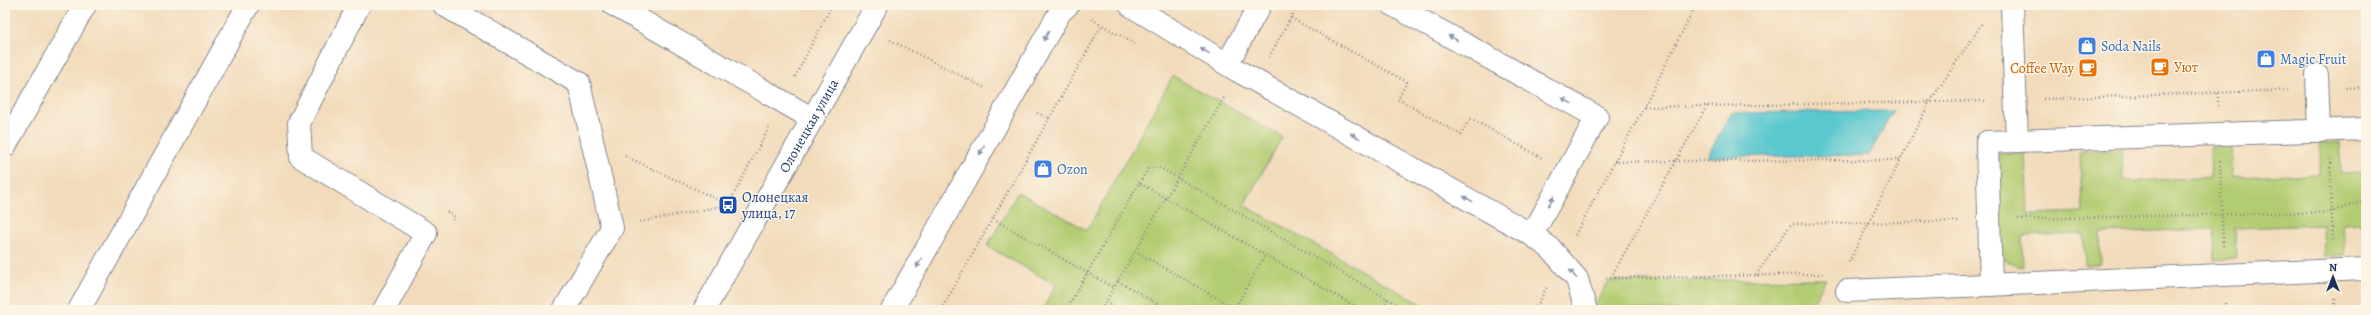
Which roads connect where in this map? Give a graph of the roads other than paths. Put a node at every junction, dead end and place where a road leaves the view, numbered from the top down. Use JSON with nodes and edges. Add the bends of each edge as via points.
{"nodes":[{"id":1,"x":85,"y":5,"type":"edge"},
{"id":2,"x":248,"y":5,"type":"edge"},
{"id":3,"x":359,"y":5,"type":"edge"},
{"id":4,"x":444,"y":5,"type":"edge"},
{"id":5,"x":614,"y":5,"type":"edge"},
{"id":6,"x":878,"y":5,"type":"edge"},
{"id":7,"x":1068,"y":5,"type":"edge"},
{"id":8,"x":1130,"y":5,"type":"edge"},
{"id":9,"x":1260,"y":5,"type":"edge"},
{"id":10,"x":1393,"y":5,"type":"edge"},
{"id":11,"x":2012,"y":5,"type":"edge"},
{"id":12,"x":1227,"y":64,"type":"junction"},
{"id":13,"x":2317,"y":82,"type":"road end"},
{"id":14,"x":813,"y":120,"type":"junction"},
{"id":15,"x":2366,"y":129,"type":"edge"},
{"id":16,"x":2324,"y":131,"type":"junction"},
{"id":17,"x":2017,"y":141,"type":"junction"},
{"id":18,"x":5,"y":146,"type":"edge"},
{"id":19,"x":1532,"y":235,"type":"junction"},
{"id":20,"x":2366,"y":269,"type":"edge"},
{"id":21,"x":1845,"y":283,"type":"road end"},
{"id":22,"x":1991,"y":285,"type":"junction"},
{"id":23,"x":79,"y":310,"type":"edge"},
{"id":24,"x":384,"y":310,"type":"edge"},
{"id":25,"x":564,"y":310,"type":"edge"},
{"id":26,"x":704,"y":310,"type":"edge"},
{"id":27,"x":892,"y":310,"type":"edge"},
{"id":28,"x":1583,"y":310,"type":"edge"}],
"edges":[{"from":1,"to":18,"type":"street"},
{"from":2,"to":23,"type":"street"},
{"from":3,"to":24,"type":"street","via":[[299,123],[301,157],[426,233]]},
{"from":4,"to":25,"type":"street","via":[[579,83],[612,228]]},
{"from":5,"to":14,"type":"street"},
{"from":6,"to":14,"type":"street","name":"Олонецкая улица"},
{"from":7,"to":27,"type":"street","one_way":true,"via":[[1060,12]]},
{"from":12,"to":8,"type":"street","one_way":true},
{"from":9,"to":12,"type":"street"},
{"from":19,"to":10,"type":"street","one_way":true,"via":[[1597,117]]},
{"from":11,"to":17,"type":"street"},
{"from":19,"to":12,"type":"street","one_way":true},
{"from":13,"to":16,"type":"street"},
{"from":14,"to":26,"type":"street","name":"Олонецкая улица"},
{"from":15,"to":16,"type":"street"},
{"from":16,"to":17,"type":"street"},
{"from":17,"to":22,"type":"street","via":[[1987,142]]},
{"from":28,"to":19,"type":"street","one_way":true,"via":[[1585,307],[1577,279],[1550,248]]},
{"from":20,"to":22,"type":"street"},
{"from":21,"to":22,"type":"street"}]}
